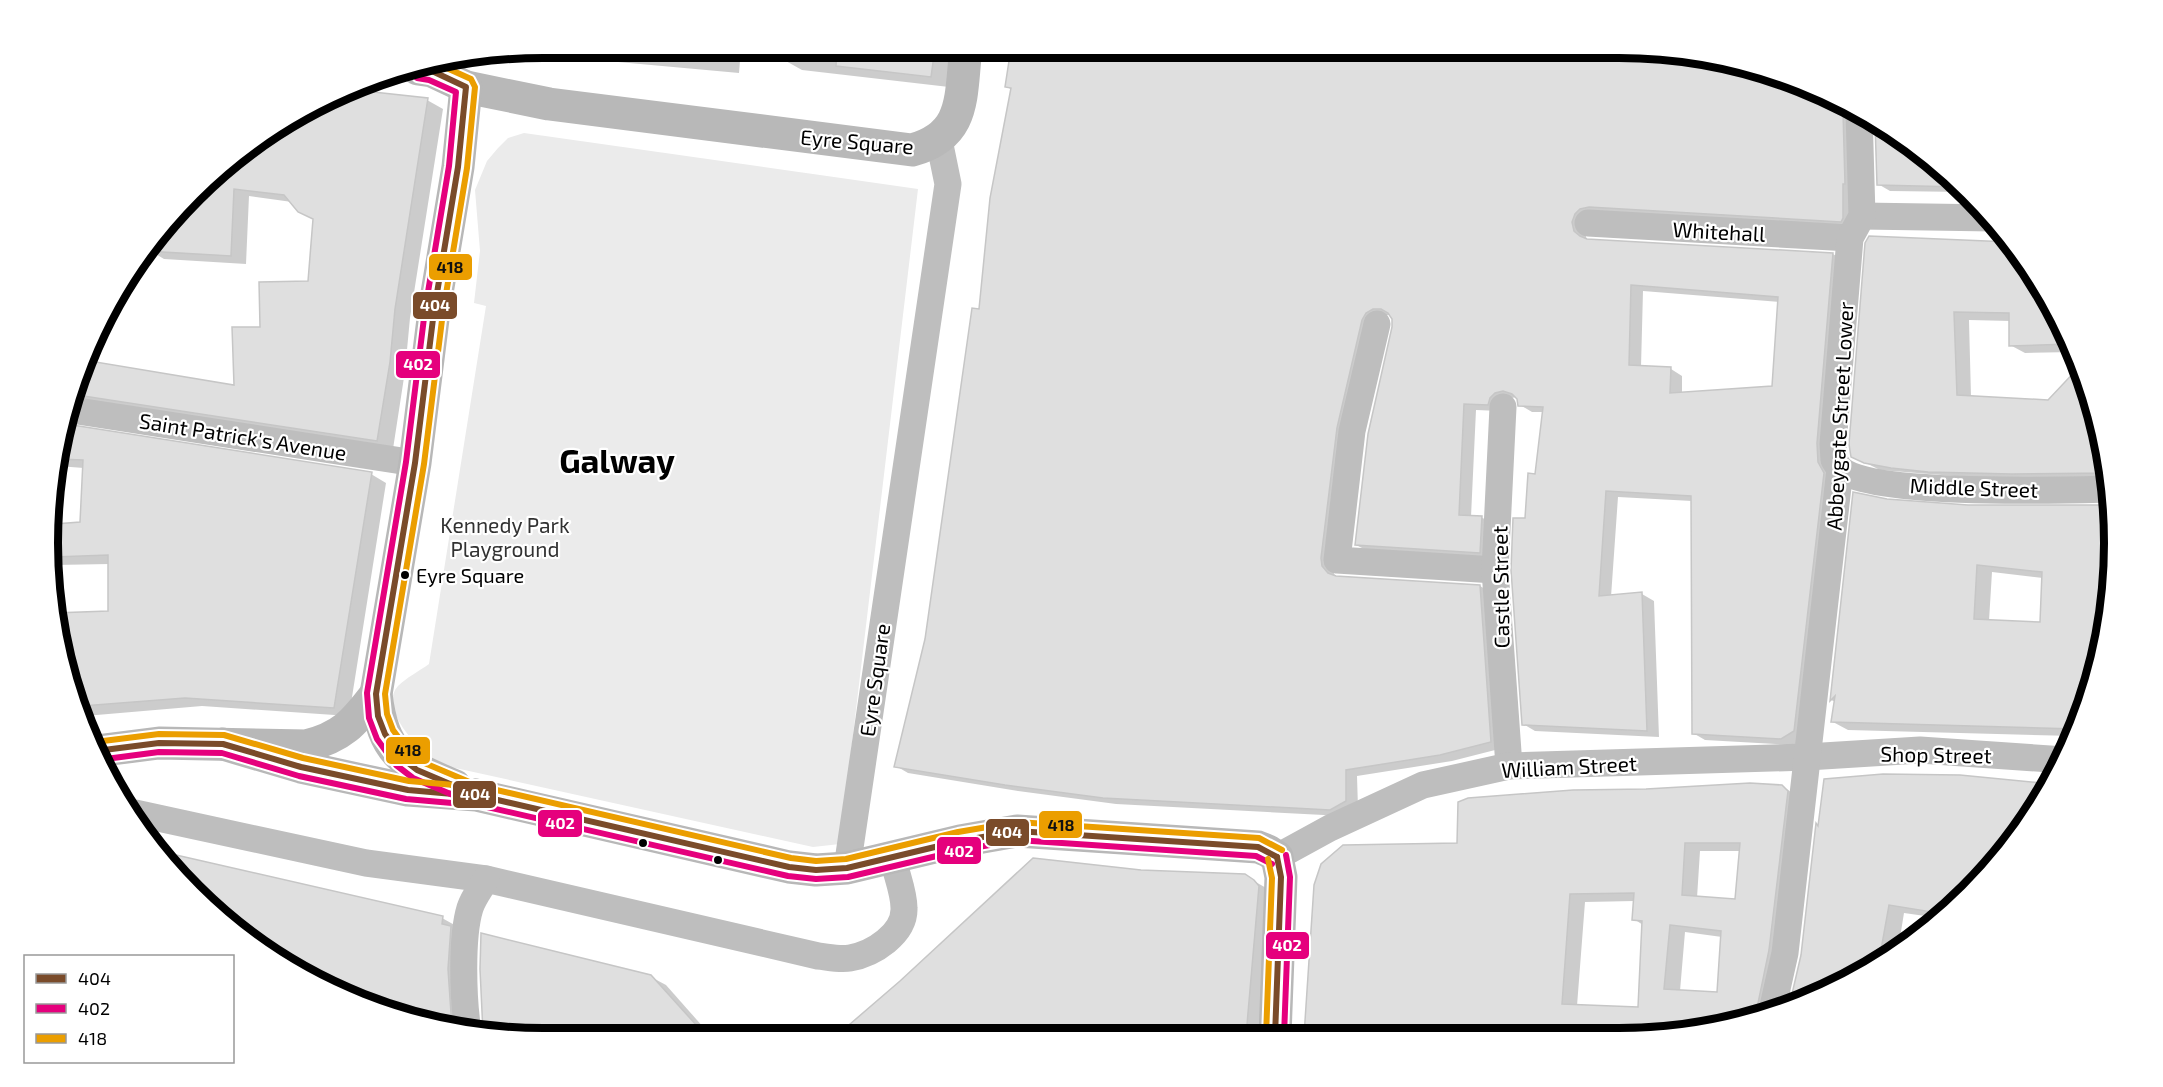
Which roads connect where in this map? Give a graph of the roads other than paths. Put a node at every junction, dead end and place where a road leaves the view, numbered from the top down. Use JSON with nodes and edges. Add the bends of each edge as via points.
{"nodes":[{"id":1,"x":965,"y":58,"type":"edge"},
{"id":2,"x":433,"y":72,"type":"edge"},
{"id":3,"x":466,"y":87,"type":"junction"},
{"id":4,"x":1860,"y":122,"type":"edge"},
{"id":5,"x":939,"y":140,"type":"junction"},
{"id":6,"x":1979,"y":219,"type":"edge"},
{"id":7,"x":1588,"y":223,"type":"dead end"},
{"id":8,"x":1856,"y":227,"type":"junction"},
{"id":9,"x":1377,"y":324,"type":"dead end"},
{"id":10,"x":1503,"y":408,"type":"dead end"},
{"id":11,"x":77,"y":411,"type":"edge"},
{"id":12,"x":415,"y":462,"type":"junction"},
{"id":13,"x":1840,"y":469,"type":"junction"},
{"id":14,"x":2101,"y":489,"type":"edge"},
{"id":15,"x":1495,"y":570,"type":"junction"},
{"id":16,"x":376,"y":694,"type":"junction"},
{"id":17,"x":223,"y":744,"type":"junction"},
{"id":18,"x":105,"y":750,"type":"edge"},
{"id":19,"x":1807,"y":757,"type":"junction"},
{"id":20,"x":2053,"y":759,"type":"edge"},
{"id":21,"x":1509,"y":766,"type":"junction"},
{"id":22,"x":476,"y":795,"type":"junction"},
{"id":23,"x":141,"y":814,"type":"edge"},
{"id":24,"x":1277,"y":857,"type":"junction"},
{"id":25,"x":892,"y":858,"type":"junction"},
{"id":26,"x":847,"y":868,"type":"junction"},
{"id":27,"x":486,"y":879,"type":"junction"},
{"id":28,"x":1774,"y":1003,"type":"edge"},
{"id":29,"x":467,"y":1022,"type":"edge"},
{"id":30,"x":1275,"y":1028,"type":"edge"}],
"edges":[{"from":1,"to":5,"type":"main road","via":[[958,109],[953,124]]},
{"from":2,"to":3,"type":"main road","name":"Eyre Square"},
{"from":3,"to":5,"type":"main road","name":"Eyre Square","via":[[549,104],[912,150]]},
{"from":3,"to":12,"type":"main road"},
{"from":4,"to":8,"type":"street","name":"Abbeygate Street Lower"},
{"from":5,"to":26,"type":"street","name":"Eyre Square","via":[[948,184]]},
{"from":6,"to":8,"type":"street","name":"Whitehall"},
{"from":7,"to":8,"type":"street","name":"Whitehall"},
{"from":8,"to":13,"type":"street","name":"Abbeygate Street Lower","via":[[1833,444],[1834,460]]},
{"from":9,"to":15,"type":"street","via":[[1352,431],[1337,560]]},
{"from":10,"to":15,"type":"street","name":"Castle Street"},
{"from":11,"to":12,"type":"street","name":"Saint Patrick's Avenue"},
{"from":12,"to":16,"type":"main road"},
{"from":13,"to":14,"type":"street","name":"Middle Street","via":[[1855,478],[1919,487]]},
{"from":13,"to":19,"type":"street","name":"Abbeygate Street Lower"},
{"from":15,"to":21,"type":"street","name":"Castle Street"},
{"from":16,"to":17,"type":"main road","via":[[359,717],[327,741],[306,746]]},
{"from":16,"to":22,"type":"main road","via":[[385,734],[403,759],[417,770]]},
{"from":17,"to":18,"type":"main road","via":[[159,743]]},
{"from":17,"to":22,"type":"main road","via":[[302,767],[408,790]]},
{"from":19,"to":20,"type":"street","name":"Shop Street","via":[[1920,750]]},
{"from":19,"to":21,"type":"street","name":"William Street"},
{"from":19,"to":28,"type":"street","name":"Abbeygate Street Lower","via":[[1785,953]]},
{"from":21,"to":24,"type":"street","name":"William Street","via":[[1423,785],[1329,828]]},
{"from":22,"to":26,"type":"main road","via":[[789,867]]},
{"from":23,"to":27,"type":"street","via":[[366,863]]},
{"from":24,"to":25,"type":"main road","via":[[1258,847],[1017,831]]},
{"from":24,"to":30,"type":"main road","via":[[1281,877]]},
{"from":25,"to":26,"type":"main road"},
{"from":25,"to":27,"type":"street","via":[[904,909],[901,927],[869,951],[849,958],[785,950]]},
{"from":27,"to":29,"type":"street","via":[[470,905],[466,923]]}]}
